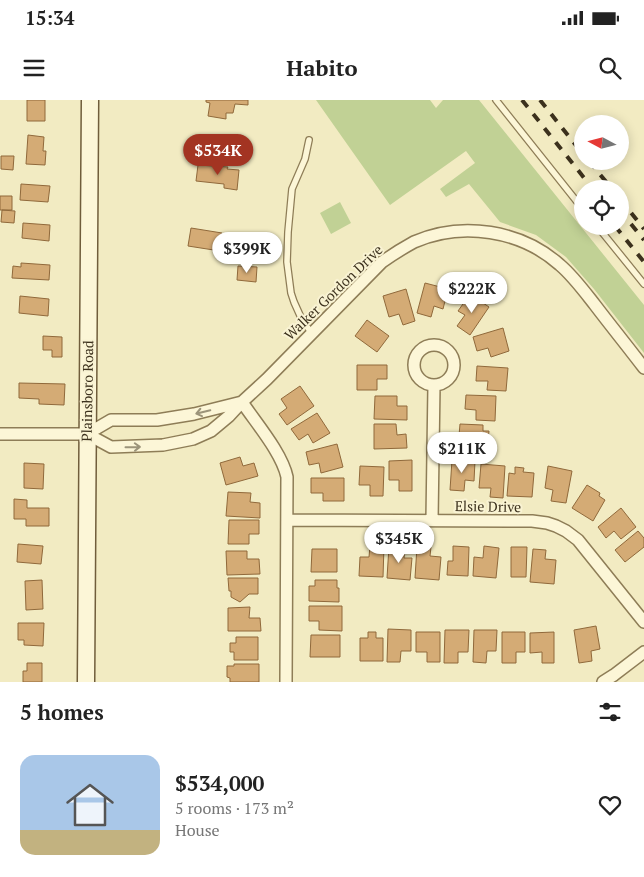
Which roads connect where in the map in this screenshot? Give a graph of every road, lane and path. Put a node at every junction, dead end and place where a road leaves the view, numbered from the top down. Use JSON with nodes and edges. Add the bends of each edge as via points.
{"nodes":[{"id":1,"x":90,"y":100,"type":"edge"},
{"id":2,"x":496,"y":100,"type":"edge"},
{"id":3,"x":309,"y":140,"type":"dead end"},
{"id":4,"x":574,"y":198,"type":"edge"},
{"id":5,"x":604,"y":235,"type":"edge"},
{"id":6,"x":644,"y":284,"type":"edge"},
{"id":7,"x":312,"y":333,"type":"junction"},
{"id":8,"x":644,"y":368,"type":"edge"},
{"id":9,"x":434,"y":385,"type":"dead end"},
{"id":10,"x":242,"y":402,"type":"junction"},
{"id":11,"x":0,"y":434,"type":"edge"},
{"id":12,"x":87,"y":434,"type":"junction"},
{"id":13,"x":287,"y":520,"type":"junction"},
{"id":14,"x":432,"y":520,"type":"junction"},
{"id":15,"x":644,"y":622,"type":"edge"},
{"id":16,"x":644,"y":652,"type":"edge"},
{"id":17,"x":86,"y":682,"type":"edge"},
{"id":18,"x":286,"y":682,"type":"edge"},
{"id":19,"x":603,"y":682,"type":"edge"}],
"edges":[{"from":1,"to":12,"type":"street","name":"Plainsboro Road"},
{"from":2,"to":4,"type":"lane"},
{"from":3,"to":7,"type":"lane","via":[[305,160],[292,188],[287,262],[296,310]]},
{"from":5,"to":6,"type":"lane"},
{"from":7,"to":8,"type":"street","name":"Walker Gordon Drive","via":[[382,262],[403,248],[445,233],[464,230],[490,232],[527,243],[559,264],[577,282]]},
{"from":7,"to":10,"type":"street","name":"Walker Gordon Drive"},
{"from":9,"to":14,"type":"street"},
{"from":10,"to":12,"type":"street","name":"Walker Gordon Drive","one_way":true,"via":[[157,420],[112,420]]},
{"from":12,"to":10,"type":"street","name":"Walker Gordon Drive","one_way":true,"via":[[111,447],[176,443],[211,430]]},
{"from":10,"to":13,"type":"street","via":[[284,466]]},
{"from":11,"to":12,"type":"street"},
{"from":12,"to":17,"type":"street","name":"Plainsboro Road"},
{"from":13,"to":14,"type":"street","name":"Elsie Drive"},
{"from":13,"to":18,"type":"street"},
{"from":14,"to":15,"type":"street","name":"Elsie Drive","via":[[536,521],[561,528],[581,543]]},
{"from":16,"to":19,"type":"street"}]}
